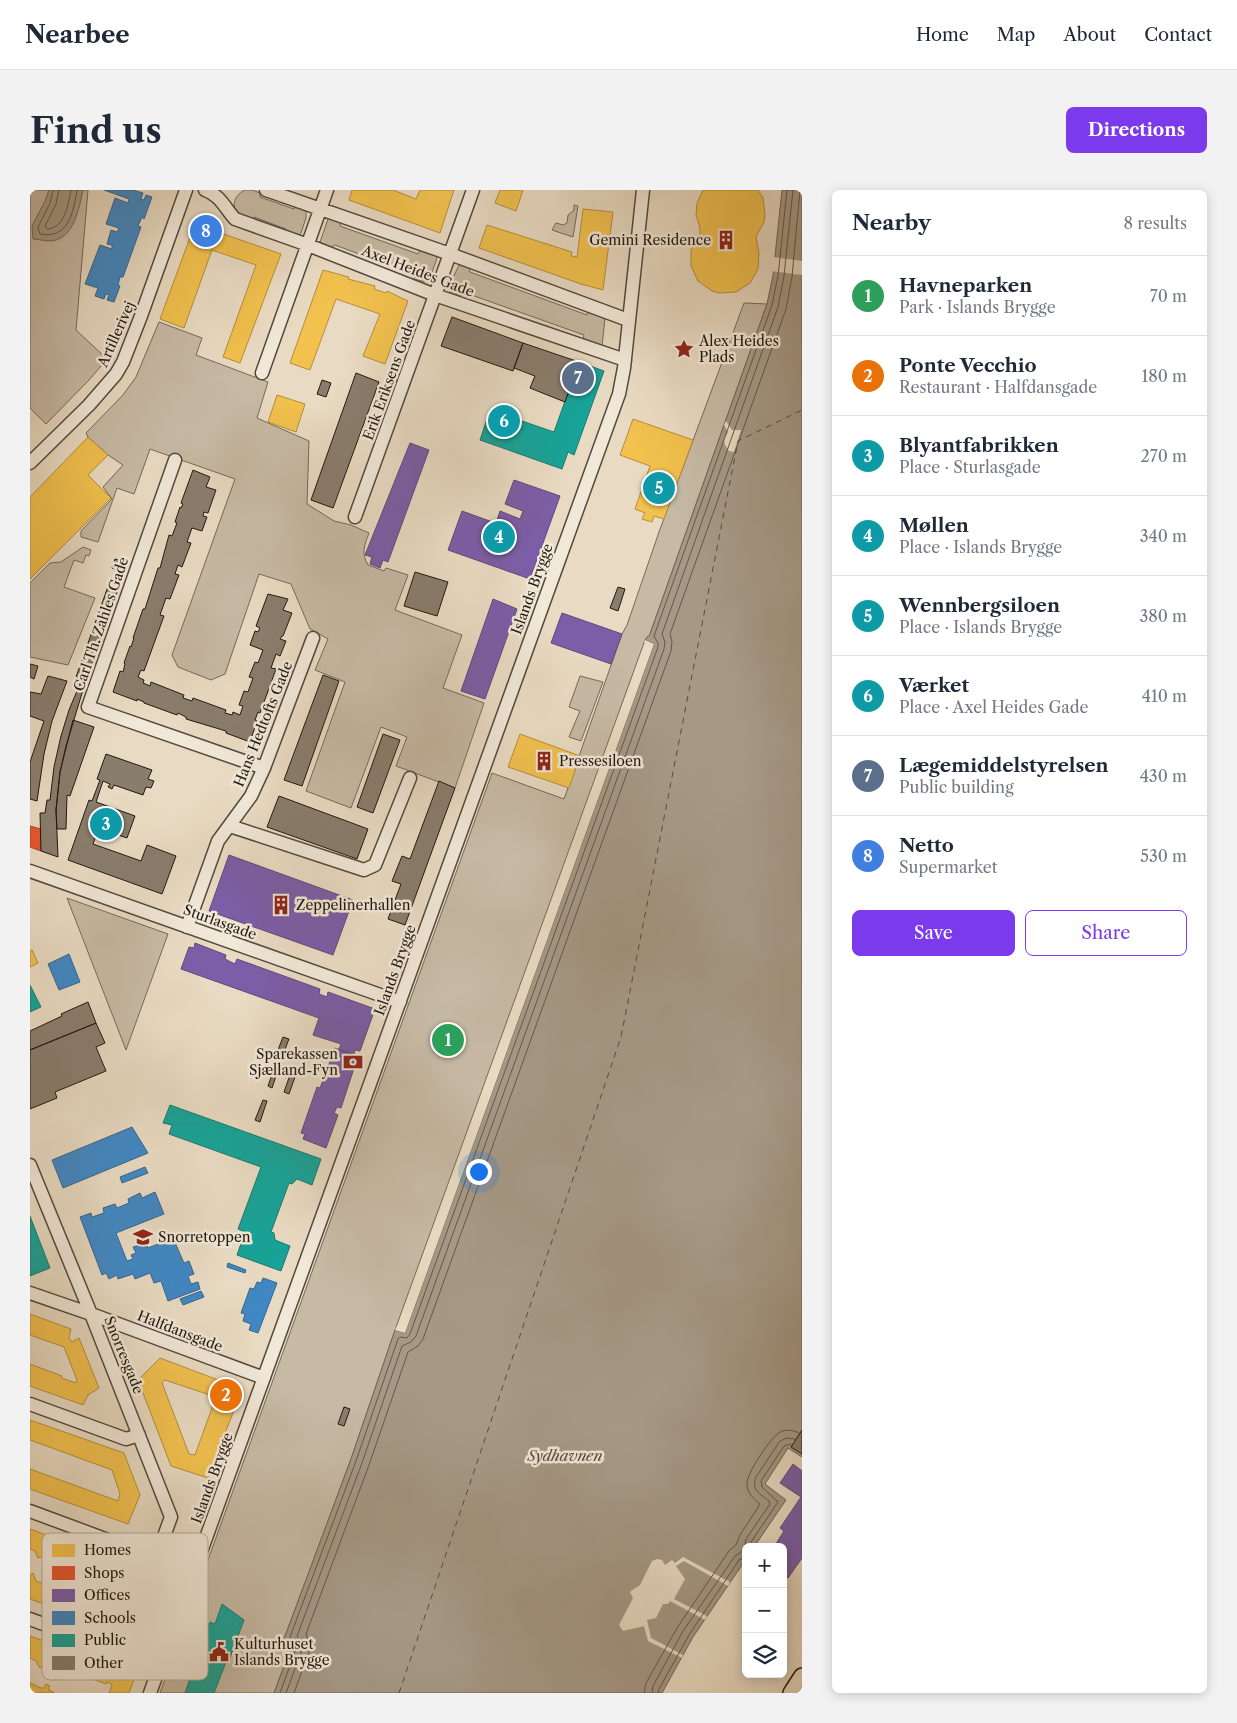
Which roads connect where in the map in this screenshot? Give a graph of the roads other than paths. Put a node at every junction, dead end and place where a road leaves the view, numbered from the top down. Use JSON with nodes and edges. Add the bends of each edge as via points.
{"nodes":[{"id":1,"x":186,"y":190,"type":"edge"},
{"id":2,"x":227,"y":190,"type":"edge"},
{"id":3,"x":266,"y":190,"type":"edge"},
{"id":4,"x":327,"y":190,"type":"edge"},
{"id":5,"x":473,"y":190,"type":"edge"},
{"id":6,"x":643,"y":190,"type":"edge"},
{"id":7,"x":209,"y":191,"type":"edge"},
{"id":8,"x":321,"y":209,"type":"junction"},
{"id":9,"x":308,"y":245,"type":"junction"},
{"id":10,"x":450,"y":254,"type":"junction"},
{"id":11,"x":435,"y":295,"type":"junction"},
{"id":12,"x":628,"y":320,"type":"junction"},
{"id":13,"x":625,"y":360,"type":"junction"},
{"id":14,"x":262,"y":373,"type":"dead end"},
{"id":15,"x":175,"y":460,"type":"dead end"},
{"id":16,"x":30,"y":464,"type":"edge"},
{"id":17,"x":356,"y":517,"type":"dead end"},
{"id":18,"x":313,"y":638,"type":"dead end"},
{"id":19,"x":264,"y":768,"type":"junction"},
{"id":20,"x":410,"y":778,"type":"dead end"},
{"id":21,"x":230,"y":826,"type":"junction"},
{"id":22,"x":30,"y":871,"type":"edge"},
{"id":23,"x":187,"y":926,"type":"junction"},
{"id":24,"x":400,"y":1002,"type":"junction"},
{"id":25,"x":30,"y":1165,"type":"edge"},
{"id":26,"x":30,"y":1293,"type":"edge"},
{"id":27,"x":91,"y":1314,"type":"junction"},
{"id":28,"x":264,"y":1378,"type":"junction"},
{"id":29,"x":30,"y":1404,"type":"edge"},
{"id":30,"x":139,"y":1435,"type":"junction"},
{"id":31,"x":30,"y":1511,"type":"edge"},
{"id":32,"x":89,"y":1533,"type":"edge"},
{"id":33,"x":165,"y":1533,"type":"edge"},
{"id":34,"x":208,"y":1533,"type":"edge"},
{"id":35,"x":30,"y":1619,"type":"edge"},
{"id":36,"x":42,"y":1623,"type":"edge"},
{"id":37,"x":802,"y":1676,"type":"edge"},
{"id":38,"x":154,"y":1680,"type":"edge"},
{"id":39,"x":150,"y":1693,"type":"edge"},
{"id":40,"x":791,"y":1693,"type":"edge"}],
"edges":[{"from":1,"to":16,"type":"street","name":"Artillerivej","via":[[123,362],[106,387]]},
{"from":2,"to":7,"type":"street","name":"Axel Heides Gade"},
{"from":3,"to":8,"type":"street","name":"Axel Heides Gade"},
{"from":4,"to":8,"type":"street"},
{"from":5,"to":10,"type":"street","name":"Axel Heides Gade"},
{"from":6,"to":12,"type":"street","name":"Islands Brygge"},
{"from":7,"to":9,"type":"street","name":"Axel Heides Gade","via":[[221,199],[235,219]]},
{"from":8,"to":9,"type":"street"},
{"from":8,"to":10,"type":"street","name":"Axel Heides Gade"},
{"from":9,"to":11,"type":"street","name":"Axel Heides Gade"},
{"from":9,"to":14,"type":"street"},
{"from":10,"to":11,"type":"street","name":"Erik Eriksens Gade"},
{"from":10,"to":12,"type":"street","name":"Axel Heides Gade"},
{"from":11,"to":13,"type":"street","name":"Axel Heides Gade"},
{"from":11,"to":17,"type":"street","name":"Erik Eriksens Gade"},
{"from":12,"to":13,"type":"street","name":"Islands Brygge"},
{"from":13,"to":24,"type":"street","name":"Islands Brygge","via":[[619,394]]},
{"from":15,"to":19,"type":"street","name":"Carl Th. Zahles Gade","via":[[88,707]]},
{"from":18,"to":19,"type":"street","name":"Hans Hedtofts Gade"},
{"from":19,"to":21,"type":"street","name":"Hans Hedtofts Gade","via":[[252,796]]},
{"from":20,"to":21,"type":"street","via":[[375,865],[364,870]]},
{"from":21,"to":23,"type":"street","name":"Hans Hedtofts Gade","via":[[218,841]]},
{"from":22,"to":23,"type":"street","name":"Sturlasgade"},
{"from":23,"to":24,"type":"street","name":"Sturlasgade"},
{"from":24,"to":28,"type":"street","name":"Islands Brygge"},
{"from":25,"to":27,"type":"street","name":"Snorresgade"},
{"from":26,"to":27,"type":"street","name":"Halfdansgade"},
{"from":27,"to":28,"type":"street","name":"Halfdansgade"},
{"from":27,"to":30,"type":"street","name":"Snorresgade"},
{"from":28,"to":34,"type":"street","name":"Islands Brygge"},
{"from":29,"to":30,"type":"street","via":[[126,1439]]},
{"from":30,"to":33,"type":"street","name":"Snorresgade","via":[[171,1517]]},
{"from":31,"to":32,"type":"street"},
{"from":35,"to":36,"type":"street"},
{"from":37,"to":40,"type":"main road"},
{"from":38,"to":39,"type":"street","name":"Islands Brygge"}]}
